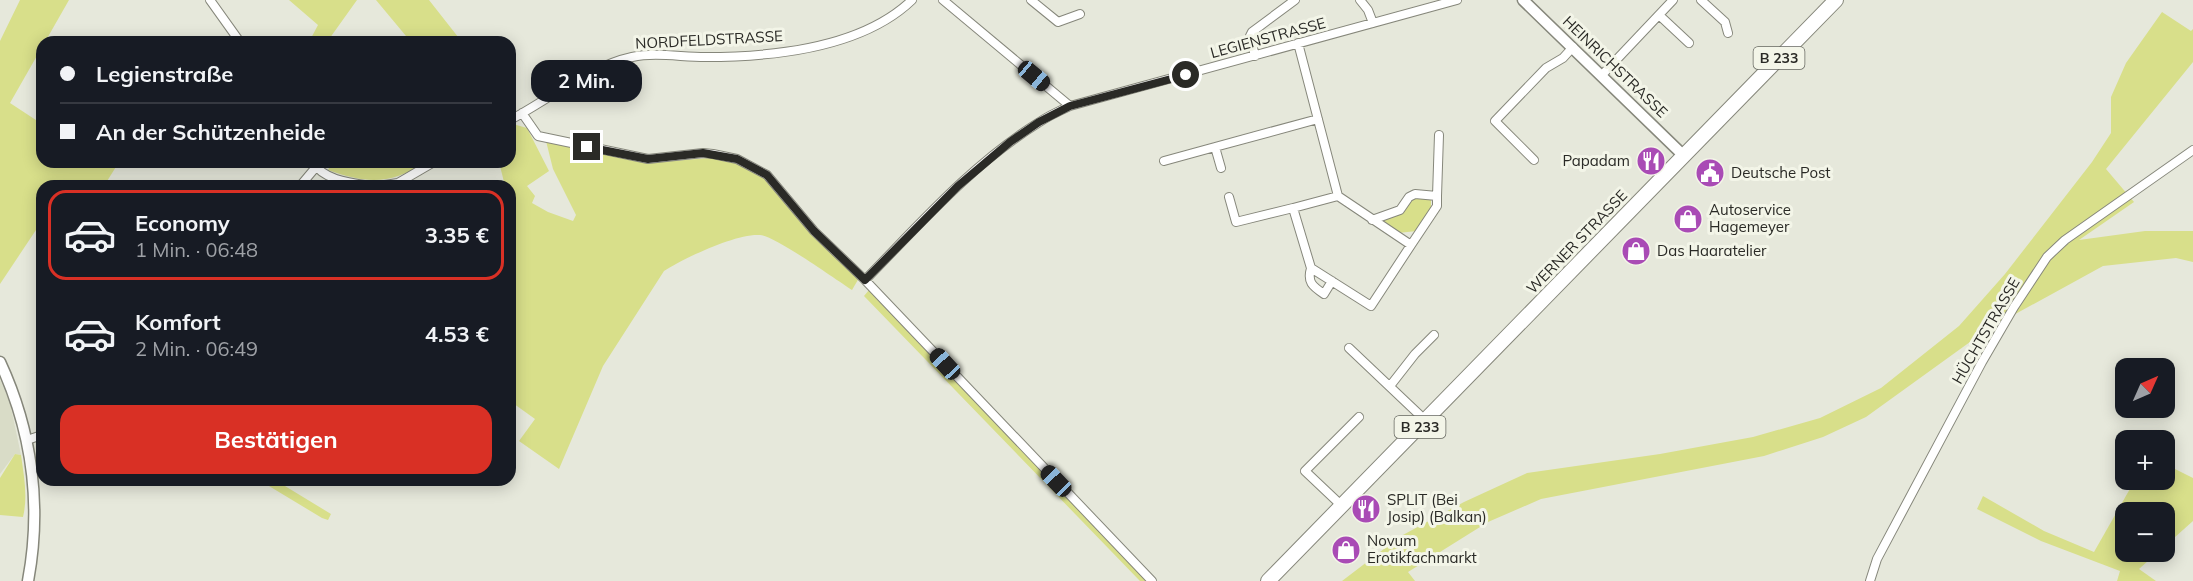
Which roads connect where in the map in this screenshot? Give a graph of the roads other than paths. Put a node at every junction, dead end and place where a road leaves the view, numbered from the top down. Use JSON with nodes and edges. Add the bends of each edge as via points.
{"nodes":[{"id":1,"x":210,"y":0,"type":"edge"},
{"id":2,"x":912,"y":0,"type":"edge"},
{"id":3,"x":943,"y":0,"type":"edge"},
{"id":4,"x":1031,"y":0,"type":"edge"},
{"id":5,"x":1295,"y":0,"type":"edge"},
{"id":6,"x":1360,"y":0,"type":"edge"},
{"id":7,"x":1457,"y":0,"type":"edge"},
{"id":8,"x":1523,"y":0,"type":"edge"},
{"id":9,"x":1673,"y":0,"type":"edge"},
{"id":10,"x":1701,"y":0,"type":"edge"},
{"id":11,"x":1836,"y":0,"type":"edge"},
{"id":12,"x":1080,"y":14,"type":"dead end"},
{"id":13,"x":1659,"y":15,"type":"junction"},
{"id":14,"x":1373,"y":23,"type":"junction"},
{"id":15,"x":1728,"y":33,"type":"dead end"},
{"id":16,"x":236,"y":36,"type":"edge"},
{"id":17,"x":1298,"y":43,"type":"junction"},
{"id":18,"x":1689,"y":43,"type":"dead end"},
{"id":19,"x":1573,"y":47,"type":"junction"},
{"id":20,"x":1255,"y":56,"type":"junction"},
{"id":21,"x":1602,"y":75,"type":"junction"},
{"id":22,"x":1070,"y":106,"type":"junction"},
{"id":23,"x":522,"y":113,"type":"junction"},
{"id":24,"x":516,"y":116,"type":"edge"},
{"id":25,"x":1318,"y":119,"type":"junction"},
{"id":26,"x":1439,"y":135,"type":"dead end"},
{"id":27,"x":1215,"y":147,"type":"junction"},
{"id":28,"x":2193,"y":150,"type":"edge"},
{"id":29,"x":1684,"y":156,"type":"junction"},
{"id":30,"x":1534,"y":160,"type":"dead end"},
{"id":31,"x":1164,"y":161,"type":"dead end"},
{"id":32,"x":317,"y":168,"type":"edge"},
{"id":33,"x":424,"y":168,"type":"edge"},
{"id":34,"x":1221,"y":168,"type":"dead end"},
{"id":35,"x":346,"y":180,"type":"edge"},
{"id":36,"x":403,"y":180,"type":"edge"},
{"id":37,"x":1338,"y":196,"type":"junction"},
{"id":38,"x":1437,"y":196,"type":"junction"},
{"id":39,"x":1229,"y":197,"type":"dead end"},
{"id":40,"x":1293,"y":208,"type":"junction"},
{"id":41,"x":1372,"y":220,"type":"junction"},
{"id":42,"x":1411,"y":245,"type":"junction"},
{"id":43,"x":1311,"y":268,"type":"junction"},
{"id":44,"x":865,"y":280,"type":"junction"},
{"id":45,"x":1332,"y":281,"type":"junction"},
{"id":46,"x":1434,"y":335,"type":"dead end"},
{"id":47,"x":1349,"y":348,"type":"dead end"},
{"id":48,"x":0,"y":362,"type":"edge"},
{"id":49,"x":1390,"y":386,"type":"junction"},
{"id":50,"x":1359,"y":417,"type":"dead end"},
{"id":51,"x":1426,"y":421,"type":"junction"},
{"id":52,"x":36,"y":437,"type":"edge"},
{"id":53,"x":27,"y":440,"type":"junction"},
{"id":54,"x":1342,"y":506,"type":"junction"},
{"id":55,"x":28,"y":581,"type":"edge"},
{"id":56,"x":1152,"y":581,"type":"edge"},
{"id":57,"x":1268,"y":581,"type":"edge"},
{"id":58,"x":1870,"y":581,"type":"edge"}],
"edges":[{"from":1,"to":16,"type":"street"},
{"from":2,"to":23,"type":"street","name":"NORDFELDSTRASSE","via":[[873,28],[834,42],[744,55],[630,57],[590,74]]},
{"from":3,"to":22,"type":"street"},
{"from":4,"to":12,"type":"street","via":[[1058,22]]},
{"from":5,"to":20,"type":"street","via":[[1251,32]]},
{"from":6,"to":14,"type":"street"},
{"from":7,"to":14,"type":"street","name":"LEGIENSTRASSE"},
{"from":8,"to":19,"type":"street","name":"HEINRICHSTRASSE"},
{"from":9,"to":13,"type":"street"},
{"from":10,"to":15,"type":"street","via":[[1725,22]]},
{"from":11,"to":29,"type":"main road","name":"WERNER STRASSE","number":"B 233"},
{"from":13,"to":18,"type":"street"},
{"from":13,"to":21,"type":"street"},
{"from":14,"to":17,"type":"street","name":"LEGIENSTRASSE"},
{"from":17,"to":20,"type":"street","name":"LEGIENSTRASSE"},
{"from":17,"to":25,"type":"street"},
{"from":19,"to":21,"type":"street","name":"HEINRICHSTRASSE"},
{"from":19,"to":30,"type":"street","via":[[1546,68],[1495,121]]},
{"from":20,"to":22,"type":"street","name":"LEGIENSTRASSE"},
{"from":21,"to":29,"type":"street","name":"HEINRICHSTRASSE"},
{"from":22,"to":44,"type":"street","name":"LEGIENSTRASSE","via":[[1010,142],[958,186]]},
{"from":23,"to":24,"type":"street","name":"NORDFELDSTRASSE"},
{"from":23,"to":44,"type":"street","via":[[538,136],[648,159],[703,153],[737,159],[767,175],[814,231]]},
{"from":25,"to":27,"type":"street"},
{"from":25,"to":37,"type":"street"},
{"from":26,"to":38,"type":"street"},
{"from":27,"to":31,"type":"street"},
{"from":27,"to":34,"type":"street"},
{"from":28,"to":58,"type":"street","name":"HÜCHTSTRASSE","via":[[2065,240],[2047,257],[1982,362],[1876,559]]},
{"from":29,"to":51,"type":"main road","name":"WERNER STRASSE","number":"B 233"},
{"from":32,"to":35,"type":"street"},
{"from":33,"to":36,"type":"street"},
{"from":37,"to":40,"type":"street"},
{"from":37,"to":41,"type":"street"},
{"from":38,"to":41,"type":"street","via":[[1415,194],[1400,210]]},
{"from":38,"to":42,"type":"street","via":[[1437,206]]},
{"from":39,"to":40,"type":"street","via":[[1236,222]]},
{"from":40,"to":43,"type":"street"},
{"from":41,"to":42,"type":"street"},
{"from":42,"to":45,"type":"street","via":[[1371,306]]},
{"from":43,"to":45,"type":"street"},
{"from":43,"to":45,"type":"street","via":[[1311,285],[1324,294]]},
{"from":44,"to":56,"type":"street"},
{"from":46,"to":49,"type":"street"},
{"from":47,"to":49,"type":"street"},
{"from":48,"to":53,"type":"street"},
{"from":49,"to":51,"type":"street"},
{"from":50,"to":54,"type":"street","via":[[1305,471]]},
{"from":51,"to":54,"type":"main road","name":"WERNER STRASSE","number":"B 233"},
{"from":52,"to":53,"type":"street"},
{"from":53,"to":55,"type":"street","via":[[35,511]]},
{"from":54,"to":57,"type":"main road","name":"WERNER STRASSE","number":"B 233"}]}
